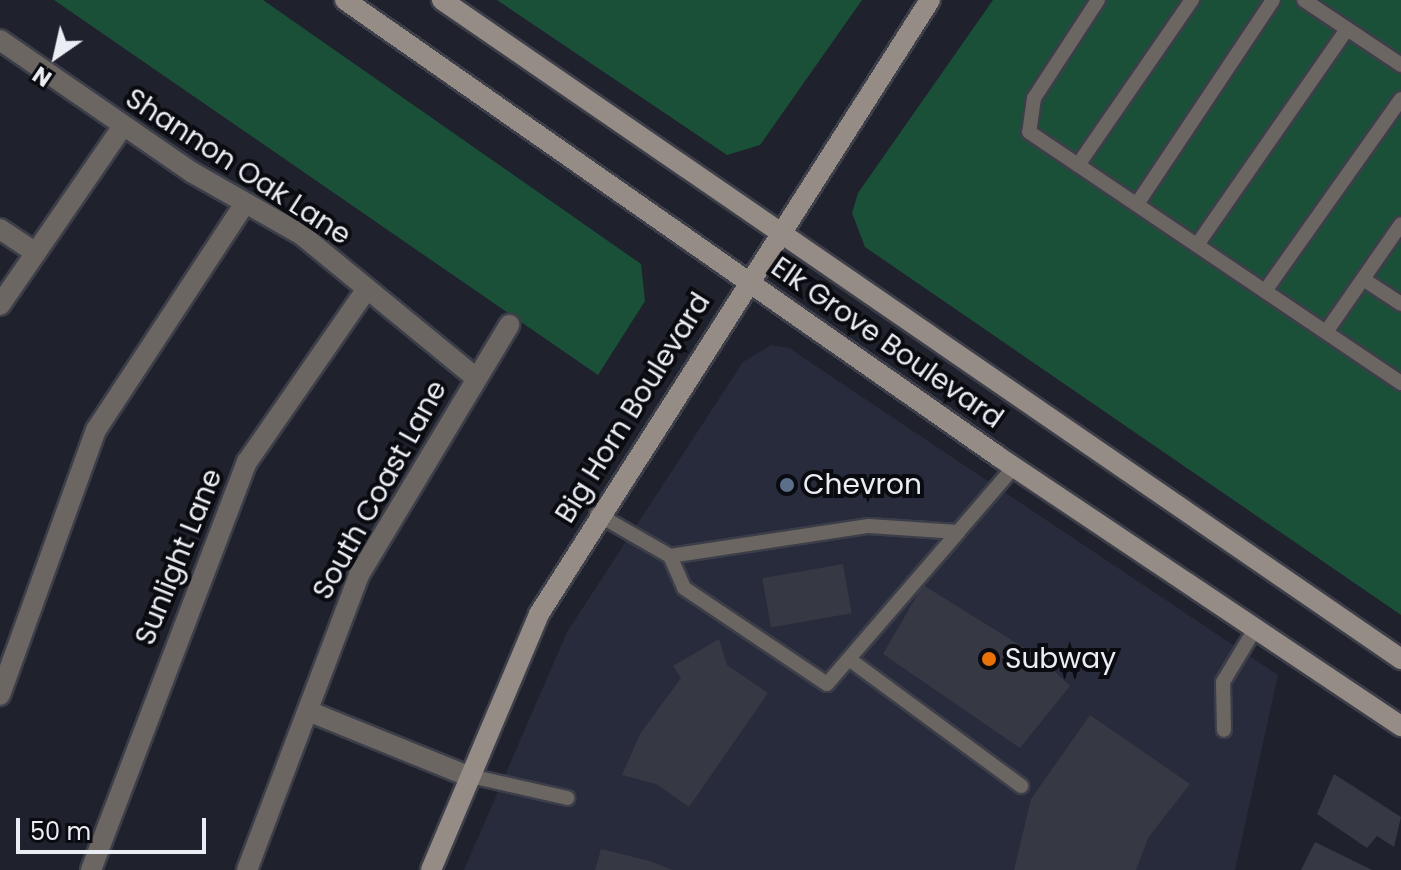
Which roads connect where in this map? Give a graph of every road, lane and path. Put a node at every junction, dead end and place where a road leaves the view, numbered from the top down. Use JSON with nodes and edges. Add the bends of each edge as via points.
{"nodes":[{"id":1,"x":345,"y":0,"type":"edge"},
{"id":2,"x":442,"y":0,"type":"edge"},
{"id":3,"x":930,"y":0,"type":"edge"},
{"id":4,"x":1098,"y":0,"type":"edge"},
{"id":5,"x":1192,"y":0,"type":"edge"},
{"id":6,"x":1273,"y":0,"type":"edge"},
{"id":7,"x":1304,"y":0,"type":"edge"},
{"id":8,"x":1347,"y":29,"type":"junction"},
{"id":9,"x":0,"y":40,"type":"edge"},
{"id":10,"x":1401,"y":65,"type":"edge"},
{"id":11,"x":1401,"y":99,"type":"edge"},
{"id":12,"x":123,"y":126,"type":"junction"},
{"id":13,"x":1078,"y":165,"type":"junction"},
{"id":14,"x":1137,"y":204,"type":"junction"},
{"id":15,"x":244,"y":205,"type":"junction"},
{"id":16,"x":1401,"y":224,"type":"edge"},
{"id":17,"x":0,"y":229,"type":"edge"},
{"id":18,"x":778,"y":233,"type":"junction"},
{"id":19,"x":1197,"y":245,"type":"junction"},
{"id":20,"x":36,"y":253,"type":"junction"},
{"id":21,"x":748,"y":279,"type":"junction"},
{"id":22,"x":1363,"y":279,"type":"junction"},
{"id":23,"x":366,"y":290,"type":"junction"},
{"id":24,"x":1265,"y":291,"type":"junction"},
{"id":25,"x":1401,"y":304,"type":"edge"},
{"id":26,"x":0,"y":305,"type":"edge"},
{"id":27,"x":509,"y":325,"type":"dead end"},
{"id":28,"x":1326,"y":332,"type":"junction"},
{"id":29,"x":476,"y":378,"type":"junction"},
{"id":30,"x":1401,"y":383,"type":"edge"},
{"id":31,"x":1014,"y":467,"type":"junction"},
{"id":32,"x":597,"y":514,"type":"junction"},
{"id":33,"x":958,"y":532,"type":"junction"},
{"id":34,"x":670,"y":556,"type":"junction"},
{"id":35,"x":1255,"y":629,"type":"junction"},
{"id":36,"x":1401,"y":659,"type":"edge"},
{"id":37,"x":853,"y":662,"type":"junction"},
{"id":38,"x":0,"y":695,"type":"edge"},
{"id":39,"x":308,"y":711,"type":"junction"},
{"id":40,"x":1401,"y":726,"type":"edge"},
{"id":41,"x":1224,"y":730,"type":"dead end"},
{"id":42,"x":466,"y":775,"type":"junction"},
{"id":43,"x":1021,"y":786,"type":"dead end"},
{"id":44,"x":567,"y":798,"type":"dead end"},
{"id":45,"x":91,"y":870,"type":"edge"},
{"id":46,"x":247,"y":870,"type":"edge"},
{"id":47,"x":431,"y":870,"type":"edge"}],
"edges":[{"from":1,"to":21,"type":"main road","name":"Elk Grove Boulevard"},
{"from":2,"to":18,"type":"main road","name":"Elk Grove Boulevard"},
{"from":3,"to":18,"type":"main road","name":"Big Horn Boulevard"},
{"from":4,"to":13,"type":"lane","via":[[1034,98],[1029,132]]},
{"from":5,"to":13,"type":"lane"},
{"from":6,"to":14,"type":"lane"},
{"from":7,"to":8,"type":"lane"},
{"from":8,"to":10,"type":"lane"},
{"from":8,"to":19,"type":"lane"},
{"from":9,"to":12,"type":"street","name":"Shannon Oak Lane"},
{"from":11,"to":24,"type":"lane"},
{"from":12,"to":15,"type":"street","name":"Shannon Oak Lane"},
{"from":12,"to":20,"type":"street"},
{"from":13,"to":14,"type":"lane"},
{"from":14,"to":19,"type":"lane"},
{"from":15,"to":23,"type":"street","name":"Shannon Oak Lane","via":[[302,235]]},
{"from":15,"to":38,"type":"street","via":[[96,430]]},
{"from":16,"to":22,"type":"lane"},
{"from":17,"to":20,"type":"street"},
{"from":18,"to":21,"type":"main road","name":"Big Horn Boulevard"},
{"from":18,"to":36,"type":"main road","name":"Elk Grove Boulevard"},
{"from":19,"to":24,"type":"lane"},
{"from":20,"to":26,"type":"street"},
{"from":21,"to":31,"type":"main road","name":"Elk Grove Boulevard"},
{"from":21,"to":32,"type":"main road","name":"Big Horn Boulevard"},
{"from":22,"to":25,"type":"lane"},
{"from":22,"to":28,"type":"lane"},
{"from":23,"to":29,"type":"street","name":"Shannon Oak Lane"},
{"from":23,"to":45,"type":"street","name":"Sunlight Lane","via":[[247,462]]},
{"from":24,"to":28,"type":"lane"},
{"from":27,"to":29,"type":"street","name":"South Coast Lane"},
{"from":28,"to":30,"type":"lane"},
{"from":29,"to":39,"type":"street","name":"South Coast Lane","via":[[359,575]]},
{"from":31,"to":33,"type":"lane"},
{"from":31,"to":35,"type":"main road","name":"Elk Grove Boulevard"},
{"from":32,"to":34,"type":"lane"},
{"from":32,"to":42,"type":"main road","name":"Big Horn Boulevard","via":[[539,614]]},
{"from":33,"to":34,"type":"lane","via":[[869,526]]},
{"from":33,"to":37,"type":"lane"},
{"from":34,"to":37,"type":"lane","via":[[684,588],[827,684]]},
{"from":35,"to":40,"type":"main road","name":"Elk Grove Boulevard"},
{"from":35,"to":41,"type":"lane","via":[[1223,682]]},
{"from":37,"to":43,"type":"lane"},
{"from":39,"to":42,"type":"street"},
{"from":39,"to":46,"type":"street","name":"South Coast Lane"},
{"from":42,"to":44,"type":"lane"},
{"from":42,"to":47,"type":"main road","name":"Big Horn Boulevard"}]}
